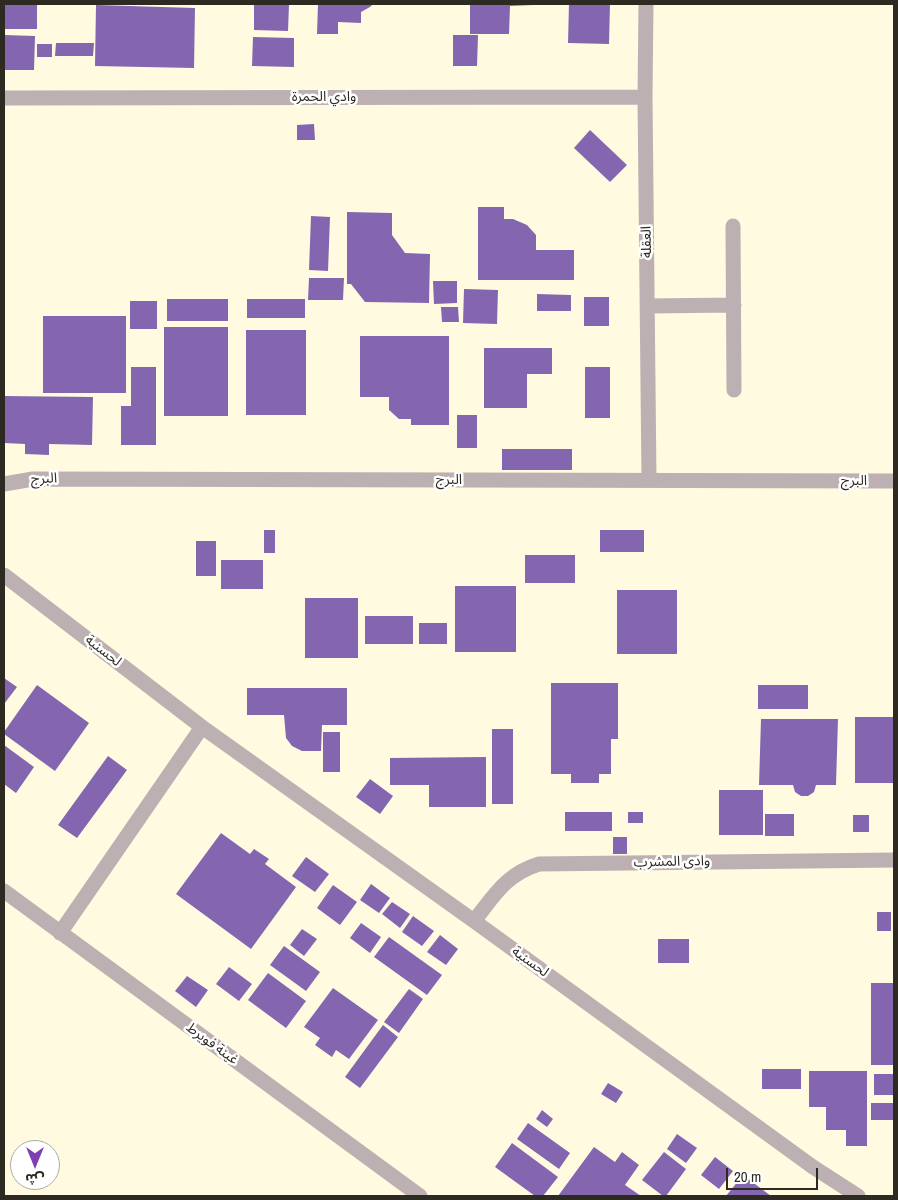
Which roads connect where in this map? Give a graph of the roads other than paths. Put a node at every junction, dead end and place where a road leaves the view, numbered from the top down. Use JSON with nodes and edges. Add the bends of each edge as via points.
{"nodes":[{"id":1,"x":646,"y":4,"type":"edge"},
{"id":2,"x":645,"y":97,"type":"junction"},
{"id":3,"x":4,"y":98,"type":"edge"},
{"id":4,"x":733,"y":226,"type":"dead end"},
{"id":5,"x":734,"y":305,"type":"junction"},
{"id":6,"x":648,"y":306,"type":"junction"},
{"id":7,"x":734,"y":390,"type":"dead end"},
{"id":8,"x":649,"y":480,"type":"junction"},
{"id":9,"x":894,"y":481,"type":"edge"},
{"id":10,"x":4,"y":484,"type":"edge"},
{"id":11,"x":4,"y":575,"type":"edge"},
{"id":12,"x":202,"y":727,"type":"junction"},
{"id":13,"x":894,"y":860,"type":"edge"},
{"id":14,"x":4,"y":891,"type":"edge"},
{"id":15,"x":474,"y":922,"type":"junction"},
{"id":16,"x":60,"y":933,"type":"junction"},
{"id":17,"x":420,"y":1196,"type":"edge"},
{"id":18,"x":858,"y":1196,"type":"edge"}],
"edges":[{"from":1,"to":2,"type":"street","name":"العقلة"},
{"from":2,"to":3,"type":"street","name":"وادي الحمرة"},
{"from":2,"to":6,"type":"street","name":"العقلة"},
{"from":4,"to":5,"type":"street"},
{"from":5,"to":6,"type":"street"},
{"from":5,"to":7,"type":"street"},
{"from":6,"to":8,"type":"street","name":"العقلة"},
{"from":8,"to":9,"type":"street","name":"البرج"},
{"from":8,"to":10,"type":"street","name":"البرج","via":[[33,478]]},
{"from":11,"to":12,"type":"street","name":"لحسنية"},
{"from":12,"to":15,"type":"street","name":"لحسنية"},
{"from":12,"to":16,"type":"street"},
{"from":13,"to":15,"type":"street","name":"وادى المشرب","via":[[539,864],[512,876]]},
{"from":14,"to":16,"type":"street","name":"غينة فويرط"},
{"from":15,"to":18,"type":"street","name":"لحسنية","via":[[813,1167]]},
{"from":16,"to":17,"type":"street","name":"غينة فويرط"}]}
